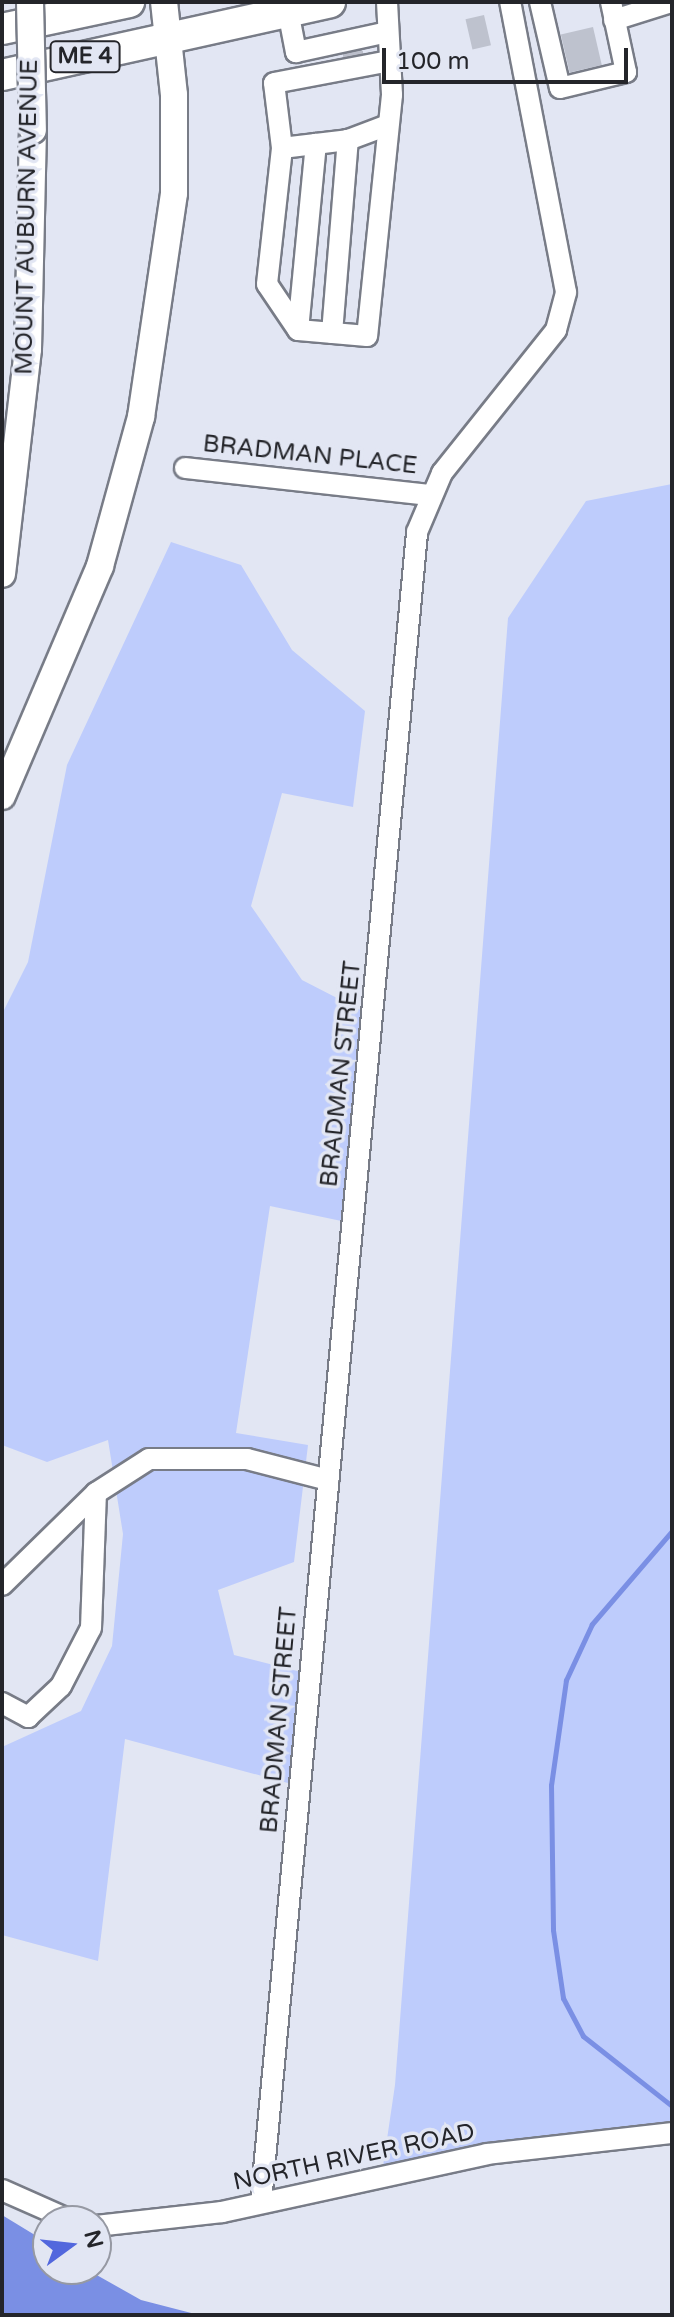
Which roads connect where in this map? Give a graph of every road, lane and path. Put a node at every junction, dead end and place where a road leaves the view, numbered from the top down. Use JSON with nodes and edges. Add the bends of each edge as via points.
{"nodes":[{"id":1,"x":30,"y":2,"type":"edge"},
{"id":2,"x":129,"y":2,"type":"edge"},
{"id":3,"x":164,"y":2,"type":"edge"},
{"id":4,"x":330,"y":2,"type":"edge"},
{"id":5,"x":387,"y":2,"type":"edge"},
{"id":6,"x":510,"y":2,"type":"edge"},
{"id":7,"x":540,"y":2,"type":"edge"},
{"id":8,"x":671,"y":2,"type":"edge"},
{"id":9,"x":288,"y":11,"type":"junction"},
{"id":10,"x":612,"y":11,"type":"edge"},
{"id":11,"x":217,"y":26,"type":"junction"},
{"id":12,"x":2,"y":29,"type":"edge"},
{"id":13,"x":168,"y":38,"type":"junction"},
{"id":14,"x":384,"y":49,"type":"junction"},
{"id":15,"x":344,"y":60,"type":"tunnel mouth"},
{"id":16,"x":300,"y":67,"type":"junction"},
{"id":17,"x":2,"y":75,"type":"edge"},
{"id":18,"x":174,"y":95,"type":"junction"},
{"id":19,"x":388,"y":125,"type":"junction"},
{"id":20,"x":348,"y":140,"type":"junction"},
{"id":21,"x":316,"y":144,"type":"junction"},
{"id":22,"x":282,"y":148,"type":"junction"},
{"id":23,"x":298,"y":330,"type":"junction"},
{"id":24,"x":332,"y":333,"type":"junction"},
{"id":25,"x":185,"y":468,"type":"dead end"},
{"id":26,"x":429,"y":495,"type":"junction"},
{"id":27,"x":2,"y":574,"type":"edge"},
{"id":28,"x":2,"y":796,"type":"edge"},
{"id":29,"x":328,"y":1480,"type":"junction"},
{"id":30,"x":96,"y":1493,"type":"junction"},
{"id":31,"x":2,"y":1585,"type":"edge"},
{"id":32,"x":2,"y":1703,"type":"edge"},
{"id":33,"x":672,"y":2133,"type":"edge"},
{"id":34,"x":2,"y":2190,"type":"edge"},
{"id":35,"x":261,"y":2202,"type":"junction"},
{"id":36,"x":36,"y":2205,"type":"edge"},
{"id":37,"x":112,"y":2225,"type":"edge"}],
"edges":[{"from":1,"to":27,"type":"main road","name":"MOUNT AUBURN AVENUE","bridge":true,"via":[[28,349]]},
{"from":2,"to":12,"type":"highway","number":"ME 4"},
{"from":3,"to":13,"type":"main road"},
{"from":4,"to":9,"type":"highway","number":"ME 4"},
{"from":5,"to":14,"type":"street"},
{"from":6,"to":26,"type":"street","name":"BRADMAN STREET","via":[[566,292],[556,330]]},
{"from":7,"to":10,"type":"street","via":[[560,88],[626,72]]},
{"from":8,"to":10,"type":"street"},
{"from":9,"to":11,"type":"highway","number":"ME 4"},
{"from":9,"to":16,"type":"street"},
{"from":11,"to":13,"type":"highway","number":"ME 4"},
{"from":11,"to":18,"type":"main road","via":[[196,43]]},
{"from":13,"to":17,"type":"highway","number":"ME 4"},
{"from":13,"to":18,"type":"main road"},
{"from":14,"to":16,"type":"street"},
{"from":14,"to":16,"type":"street"},
{"from":14,"to":19,"type":"street"},
{"from":15,"to":16,"type":"street"},
{"from":16,"to":22,"type":"street","via":[[274,83]]},
{"from":18,"to":28,"type":"main road","via":[[171,245],[125,485],[79,622]]},
{"from":19,"to":20,"type":"street"},
{"from":19,"to":24,"type":"street","via":[[367,336]]},
{"from":20,"to":21,"type":"street"},
{"from":20,"to":24,"type":"street"},
{"from":21,"to":22,"type":"street"},
{"from":21,"to":23,"type":"street"},
{"from":22,"to":23,"type":"street","via":[[267,284]]},
{"from":23,"to":24,"type":"street"},
{"from":25,"to":26,"type":"street","name":"BRADMAN PLACE"},
{"from":26,"to":29,"type":"street","name":"BRADMAN STREET","via":[[409,602]]},
{"from":29,"to":30,"type":"street","via":[[247,1459],[149,1459]]},
{"from":29,"to":35,"type":"street","name":"BRADMAN STREET"},
{"from":30,"to":31,"type":"street"},
{"from":30,"to":32,"type":"street","via":[[91,1628],[61,1686],[28,1717]]},
{"from":33,"to":35,"type":"street","name":"NORTH RIVER ROAD","via":[[487,2154]]},
{"from":34,"to":36,"type":"street"},
{"from":35,"to":37,"type":"street","name":"NORTH RIVER ROAD","via":[[154,2223]]}]}
